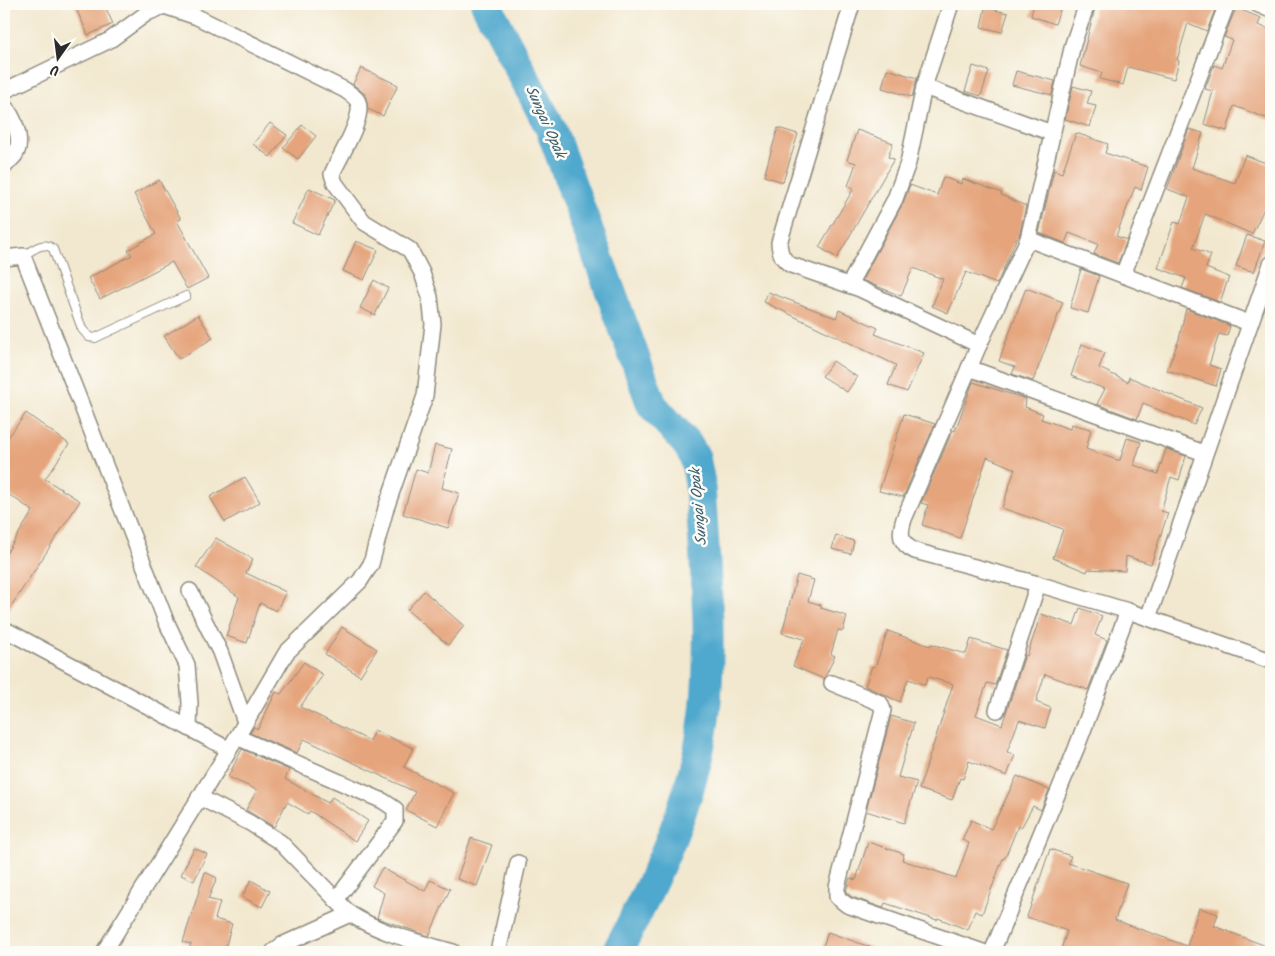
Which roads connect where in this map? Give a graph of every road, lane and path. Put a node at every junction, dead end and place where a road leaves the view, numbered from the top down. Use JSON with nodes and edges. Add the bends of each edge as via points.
{"nodes":[{"id":1,"x":852,"y":4,"type":"edge"},
{"id":2,"x":951,"y":4,"type":"edge"},
{"id":3,"x":1086,"y":4,"type":"edge"},
{"id":4,"x":1227,"y":4,"type":"edge"},
{"id":5,"x":1257,"y":4,"type":"edge"},
{"id":6,"x":1271,"y":10,"type":"edge"},
{"id":7,"x":924,"y":86,"type":"junction"},
{"id":8,"x":4,"y":91,"type":"edge"},
{"id":9,"x":4,"y":106,"type":"edge"},
{"id":10,"x":1052,"y":133,"type":"junction"},
{"id":11,"x":4,"y":167,"type":"edge"},
{"id":12,"x":1028,"y":239,"type":"junction"},
{"id":13,"x":23,"y":256,"type":"junction"},
{"id":14,"x":4,"y":258,"type":"edge"},
{"id":15,"x":1271,"y":264,"type":"edge"},
{"id":16,"x":1123,"y":275,"type":"junction"},
{"id":17,"x":849,"y":285,"type":"junction"},
{"id":18,"x":186,"y":296,"type":"dead end"},
{"id":19,"x":1249,"y":323,"type":"junction"},
{"id":20,"x":978,"y":345,"type":"junction"},
{"id":21,"x":969,"y":368,"type":"junction"},
{"id":22,"x":1204,"y":453,"type":"junction"},
{"id":23,"x":1038,"y":584,"type":"junction"},
{"id":24,"x":190,"y":592,"type":"dead end"},
{"id":25,"x":1128,"y":611,"type":"junction"},
{"id":26,"x":1148,"y":618,"type":"junction"},
{"id":27,"x":4,"y":629,"type":"edge"},
{"id":28,"x":1271,"y":661,"type":"edge"},
{"id":29,"x":832,"y":683,"type":"dead end"},
{"id":30,"x":997,"y":710,"type":"dead end"},
{"id":31,"x":245,"y":722,"type":"junction"},
{"id":32,"x":188,"y":728,"type":"junction"},
{"id":33,"x":232,"y":743,"type":"junction"},
{"id":34,"x":199,"y":797,"type":"junction"},
{"id":35,"x":518,"y":862,"type":"dead end"},
{"id":36,"x":336,"y":900,"type":"junction"},
{"id":37,"x":350,"y":914,"type":"junction"},
{"id":38,"x":104,"y":952,"type":"edge"},
{"id":39,"x":273,"y":952,"type":"edge"},
{"id":40,"x":453,"y":952,"type":"edge"},
{"id":41,"x":498,"y":952,"type":"edge"},
{"id":42,"x":983,"y":952,"type":"edge"},
{"id":43,"x":992,"y":952,"type":"edge"}],
"edges":[{"from":1,"to":17,"type":"street","via":[[779,243],[784,261]]},
{"from":2,"to":7,"type":"street"},
{"from":3,"to":10,"type":"street"},
{"from":4,"to":16,"type":"street"},
{"from":5,"to":6,"type":"street"},
{"from":7,"to":10,"type":"street"},
{"from":7,"to":17,"type":"street","via":[[908,163],[895,199]]},
{"from":8,"to":31,"type":"street","via":[[110,40],[147,13],[164,6],[197,17],[345,90],[357,100],[360,108],[358,118],[332,174],[334,182],[364,222],[410,250],[422,273],[430,297],[433,324],[425,396],[386,508],[371,564],[360,581],[286,653]]},
{"from":9,"to":11,"type":"street","via":[[9,110],[18,139],[15,154]]},
{"from":10,"to":12,"type":"street"},
{"from":12,"to":16,"type":"street"},
{"from":12,"to":20,"type":"street"},
{"from":13,"to":14,"type":"street"},
{"from":13,"to":18,"type":"lane","via":[[42,245],[53,249],[82,329],[89,337],[95,338]]},
{"from":13,"to":32,"type":"street","via":[[166,621],[187,665]]},
{"from":15,"to":19,"type":"street"},
{"from":16,"to":19,"type":"street"},
{"from":17,"to":20,"type":"street"},
{"from":19,"to":22,"type":"street"},
{"from":20,"to":21,"type":"street"},
{"from":21,"to":22,"type":"street"},
{"from":21,"to":23,"type":"street","via":[[904,519],[901,538],[905,546],[915,551]]},
{"from":22,"to":26,"type":"street"},
{"from":23,"to":25,"type":"street"},
{"from":23,"to":30,"type":"street"},
{"from":24,"to":31,"type":"street","via":[[220,652]]},
{"from":25,"to":26,"type":"street"},
{"from":25,"to":43,"type":"street","via":[[1076,749]]},
{"from":26,"to":28,"type":"street"},
{"from":27,"to":32,"type":"street"},
{"from":29,"to":42,"type":"street","via":[[880,703],[883,710],[837,887],[837,898],[847,905]]},
{"from":31,"to":33,"type":"street"},
{"from":32,"to":33,"type":"street"},
{"from":33,"to":34,"type":"street"},
{"from":33,"to":36,"type":"street","via":[[383,801],[395,809],[395,821]]},
{"from":34,"to":36,"type":"street","via":[[280,842]]},
{"from":34,"to":38,"type":"street"},
{"from":35,"to":41,"type":"street"},
{"from":36,"to":37,"type":"street"},
{"from":37,"to":39,"type":"street"},
{"from":37,"to":40,"type":"street","via":[[381,930]]}]}
